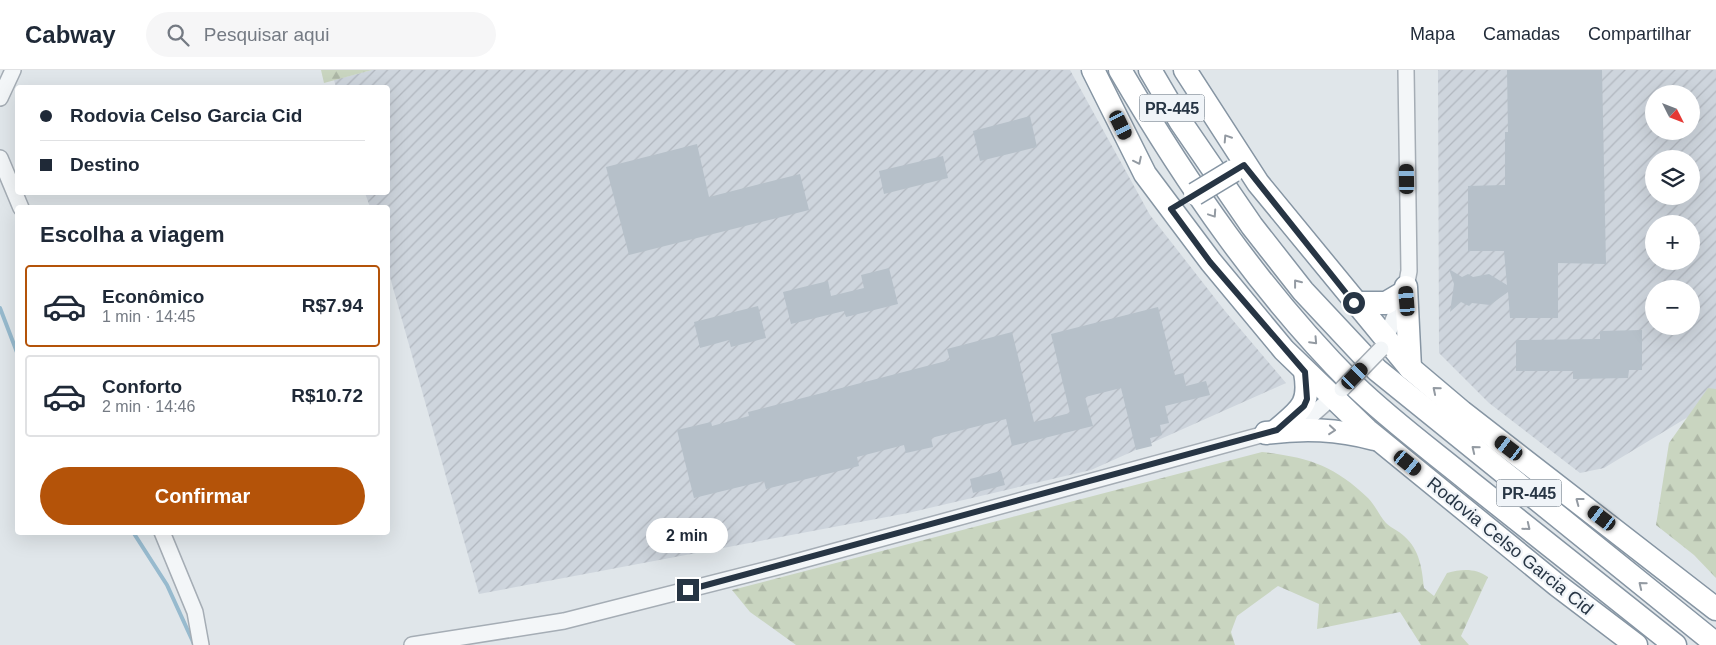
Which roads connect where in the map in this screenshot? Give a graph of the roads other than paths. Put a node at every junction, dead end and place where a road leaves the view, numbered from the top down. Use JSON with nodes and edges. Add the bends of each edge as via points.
{"nodes":[{"id":1,"x":13,"y":70,"type":"edge"},
{"id":2,"x":1094,"y":70,"type":"edge"},
{"id":3,"x":1120,"y":70,"type":"edge"},
{"id":4,"x":1150,"y":70,"type":"edge"},
{"id":5,"x":1185,"y":70,"type":"edge"},
{"id":6,"x":1406,"y":70,"type":"edge"},
{"id":7,"x":0,"y":98,"type":"edge"},
{"id":8,"x":0,"y":158,"type":"edge"},
{"id":9,"x":1239,"y":168,"type":"junction"},
{"id":10,"x":15,"y":194,"type":"edge"},
{"id":11,"x":1171,"y":209,"type":"junction"},
{"id":12,"x":1404,"y":290,"type":"junction"},
{"id":13,"x":1354,"y":303,"type":"junction"},
{"id":14,"x":1384,"y":345,"type":"junction"},
{"id":15,"x":1410,"y":368,"type":"junction"},
{"id":16,"x":1305,"y":372,"type":"junction"},
{"id":17,"x":1337,"y":393,"type":"junction"},
{"id":18,"x":1272,"y":432,"type":"junction"},
{"id":19,"x":1380,"y":440,"type":"junction"},
{"id":20,"x":163,"y":535,"type":"edge"},
{"id":21,"x":1708,"y":602,"type":"edge"},
{"id":22,"x":1672,"y":643,"type":"edge"},
{"id":23,"x":1716,"y":644,"type":"edge"},
{"id":24,"x":201,"y":645,"type":"edge"},
{"id":25,"x":412,"y":645,"type":"edge"},
{"id":26,"x":1636,"y":645,"type":"edge"}],
"edges":[{"from":1,"to":7,"type":"street"},
{"from":2,"to":11,"type":"highway","name":"Rodovia Celso Garcia Cid","number":"PR-445","one_way":true,"via":[[1145,174]]},
{"from":3,"to":22,"type":"highway","name":"Rodovia Celso Garcia Cid","number":"PR-445","one_way":true,"via":[[1158,134],[1232,242],[1283,308],[1354,386]]},
{"from":23,"to":4,"type":"highway","number":"PR-445","one_way":true,"via":[[1378,370],[1303,291],[1252,226],[1180,121]]},
{"from":9,"to":5,"type":"highway","number":"PR-445","one_way":true},
{"from":6,"to":12,"type":"street","via":[[1408,270]]},
{"from":8,"to":10,"type":"street"},
{"from":9,"to":11,"type":"highway","bridge":true},
{"from":9,"to":13,"type":"highway","number":"PR-445"},
{"from":11,"to":16,"type":"highway","name":"Rodovia Celso Garcia Cid","number":"PR-445","via":[[1210,262]]},
{"from":12,"to":13,"type":"highway","via":[[1386,303]]},
{"from":12,"to":14,"type":"street"},
{"from":12,"to":15,"type":"highway"},
{"from":13,"to":14,"type":"highway","number":"PR-445"},
{"from":14,"to":15,"type":"highway","number":"PR-445"},
{"from":14,"to":17,"type":"street","bridge":true},
{"from":21,"to":15,"type":"highway","number":"PR-445","one_way":true},
{"from":16,"to":17,"type":"highway","name":"Rodovia Celso Garcia Cid","number":"PR-445"},
{"from":16,"to":18,"type":"highway","via":[[1307,399],[1304,406]]},
{"from":17,"to":18,"type":"street","via":[[1301,423]]},
{"from":17,"to":19,"type":"highway","name":"Rodovia Celso Garcia Cid","number":"PR-445"},
{"from":18,"to":19,"type":"highway","one_way":true,"via":[[1330,430]]},
{"from":18,"to":25,"type":"street","via":[[777,567],[564,621]]},
{"from":19,"to":26,"type":"highway","name":"Rodovia Celso Garcia Cid","number":"PR-445","via":[[1557,585]]},
{"from":20,"to":24,"type":"street","via":[[195,612]]}]}
